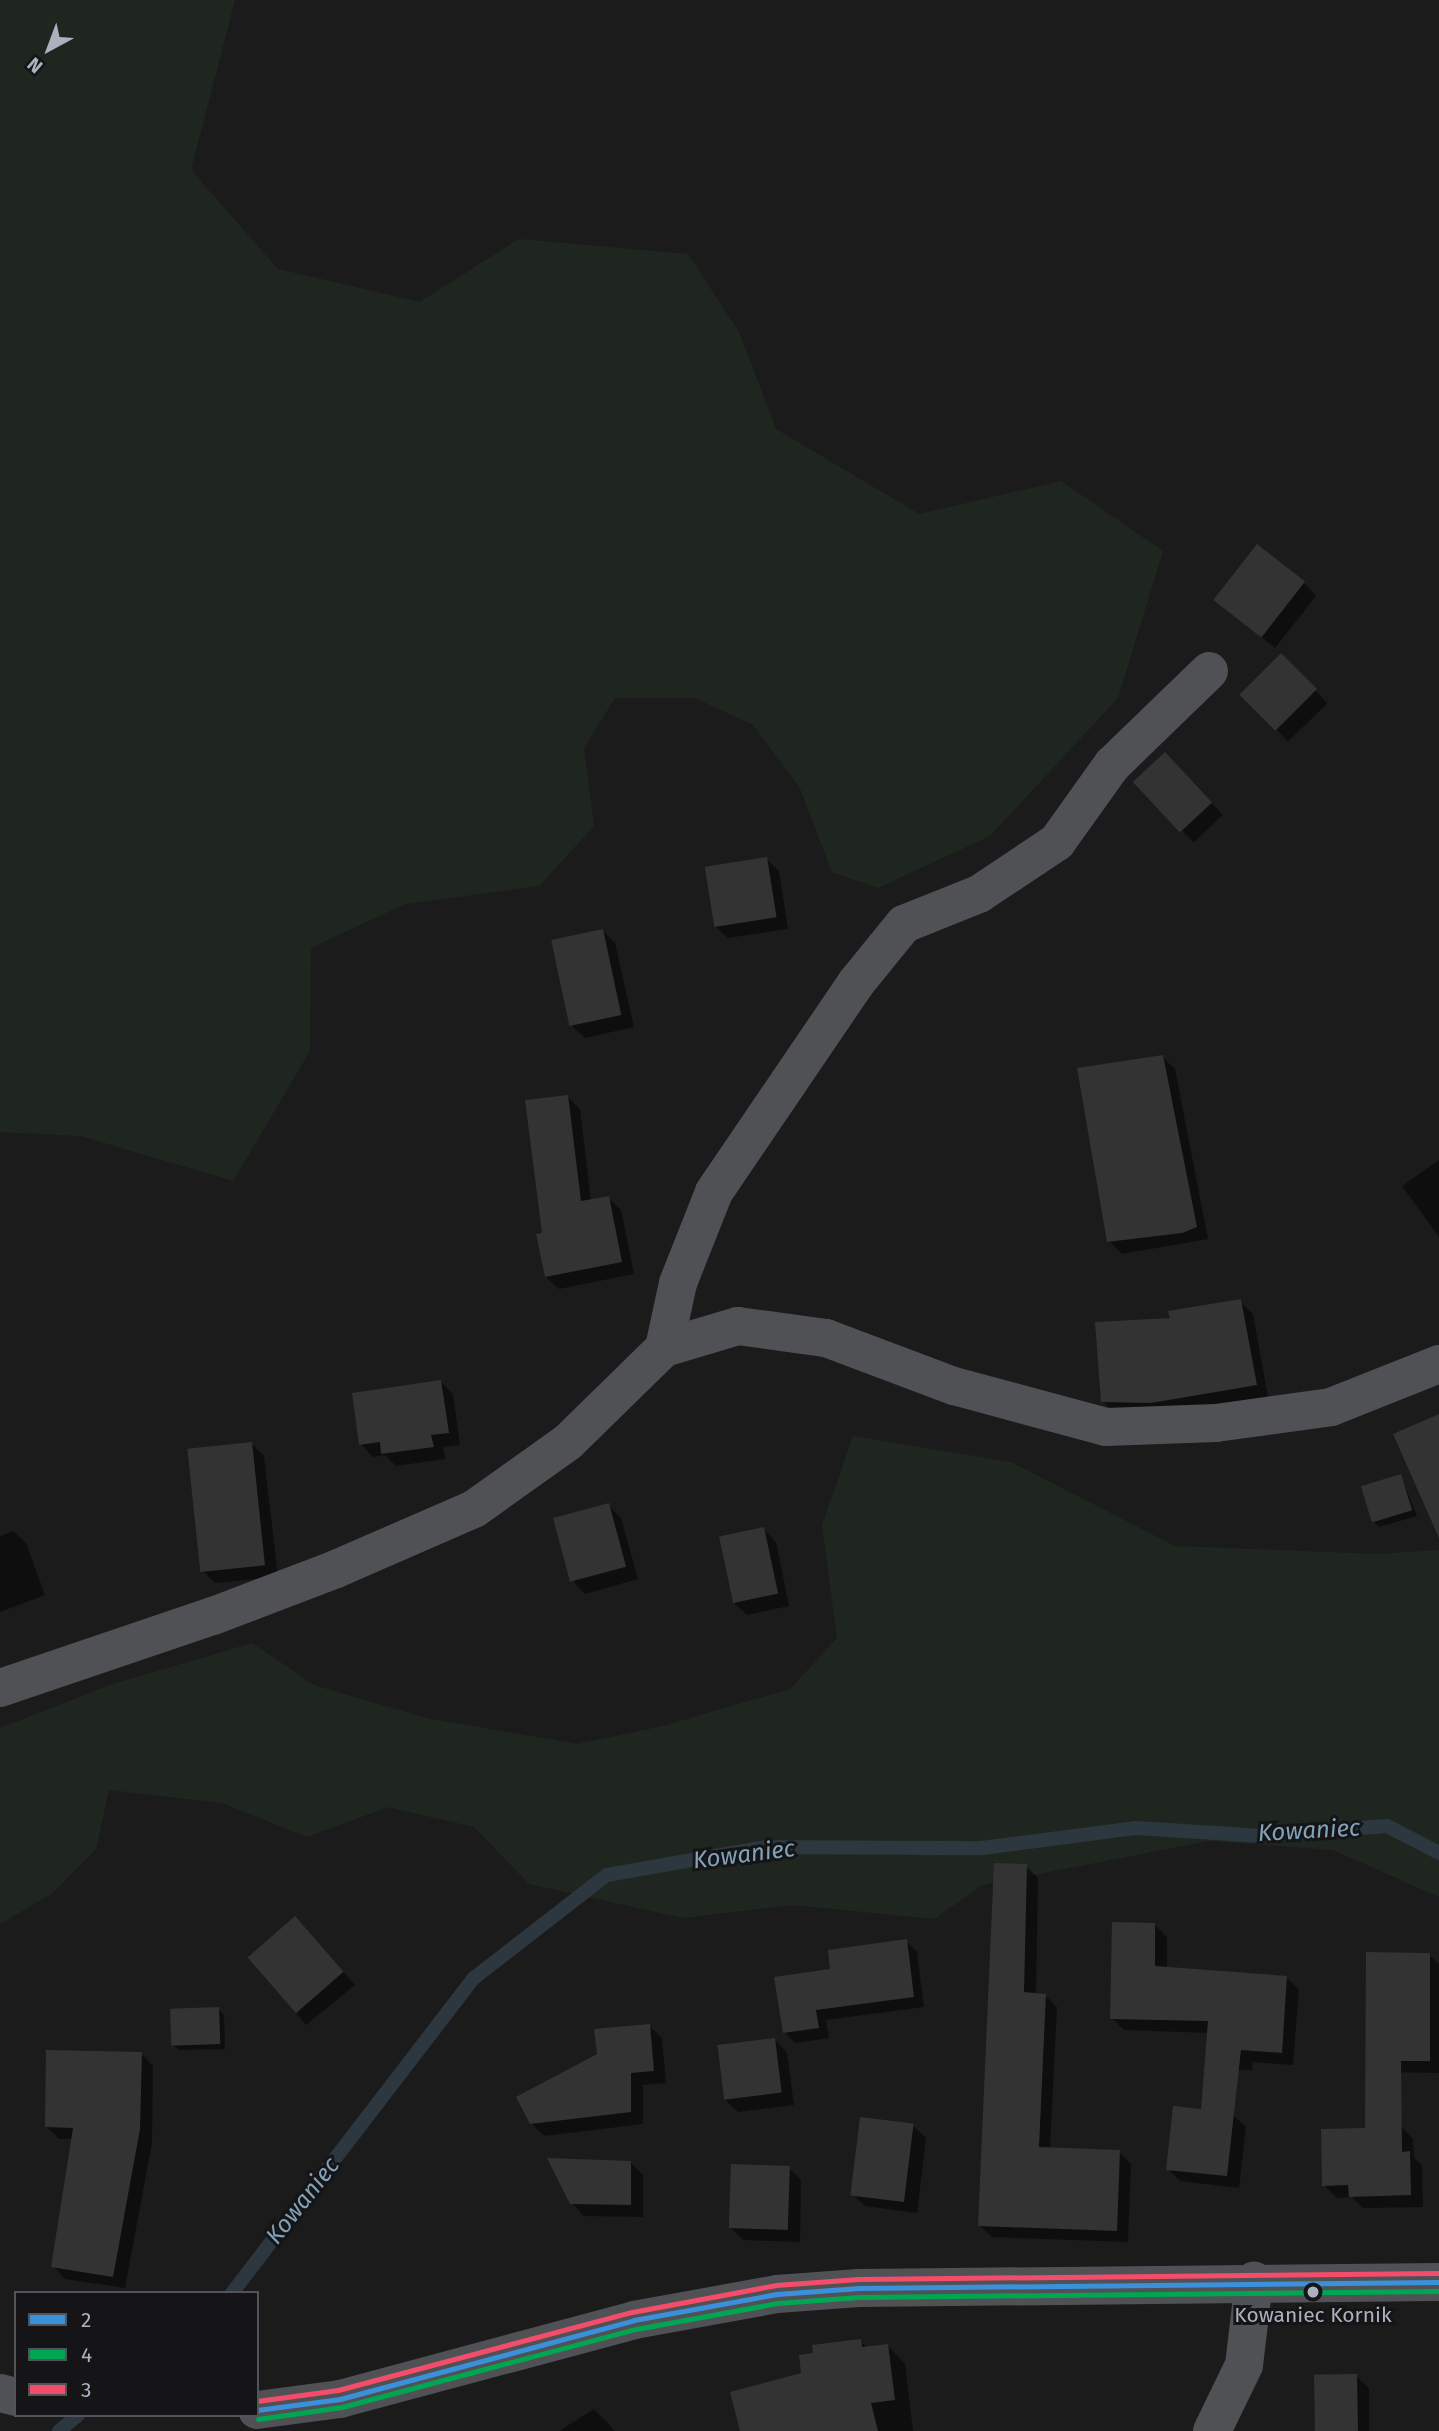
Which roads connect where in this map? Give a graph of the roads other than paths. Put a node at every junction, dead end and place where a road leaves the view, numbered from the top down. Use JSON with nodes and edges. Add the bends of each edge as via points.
{"nodes":[{"id":1,"x":1209,"y":671,"type":"dead end"},
{"id":2,"x":664,"y":1348,"type":"junction"},
{"id":3,"x":1439,"y":1364,"type":"edge"},
{"id":4,"x":0,"y":1688,"type":"edge"},
{"id":5,"x":1254,"y":2281,"type":"junction"},
{"id":6,"x":1439,"y":2282,"type":"edge"},
{"id":7,"x":259,"y":2410,"type":"edge"},
{"id":8,"x":1212,"y":2431,"type":"edge"}],
"edges":[{"from":1,"to":2,"type":"street","via":[[1112,765],[1056,842],[979,894],[904,924],[856,983],[714,1192],[678,1283]]},
{"from":2,"to":3,"type":"street","via":[[738,1326],[826,1338],[954,1386],[1106,1427],[1216,1423],[1331,1407]]},
{"from":2,"to":4,"type":"street","via":[[568,1442],[474,1509],[213,1616]]},
{"from":5,"to":6,"type":"street"},
{"from":5,"to":7,"type":"street","via":[[859,2288],[777,2294],[634,2320],[340,2399]]},
{"from":5,"to":8,"type":"street","via":[[1244,2365]]}]}
